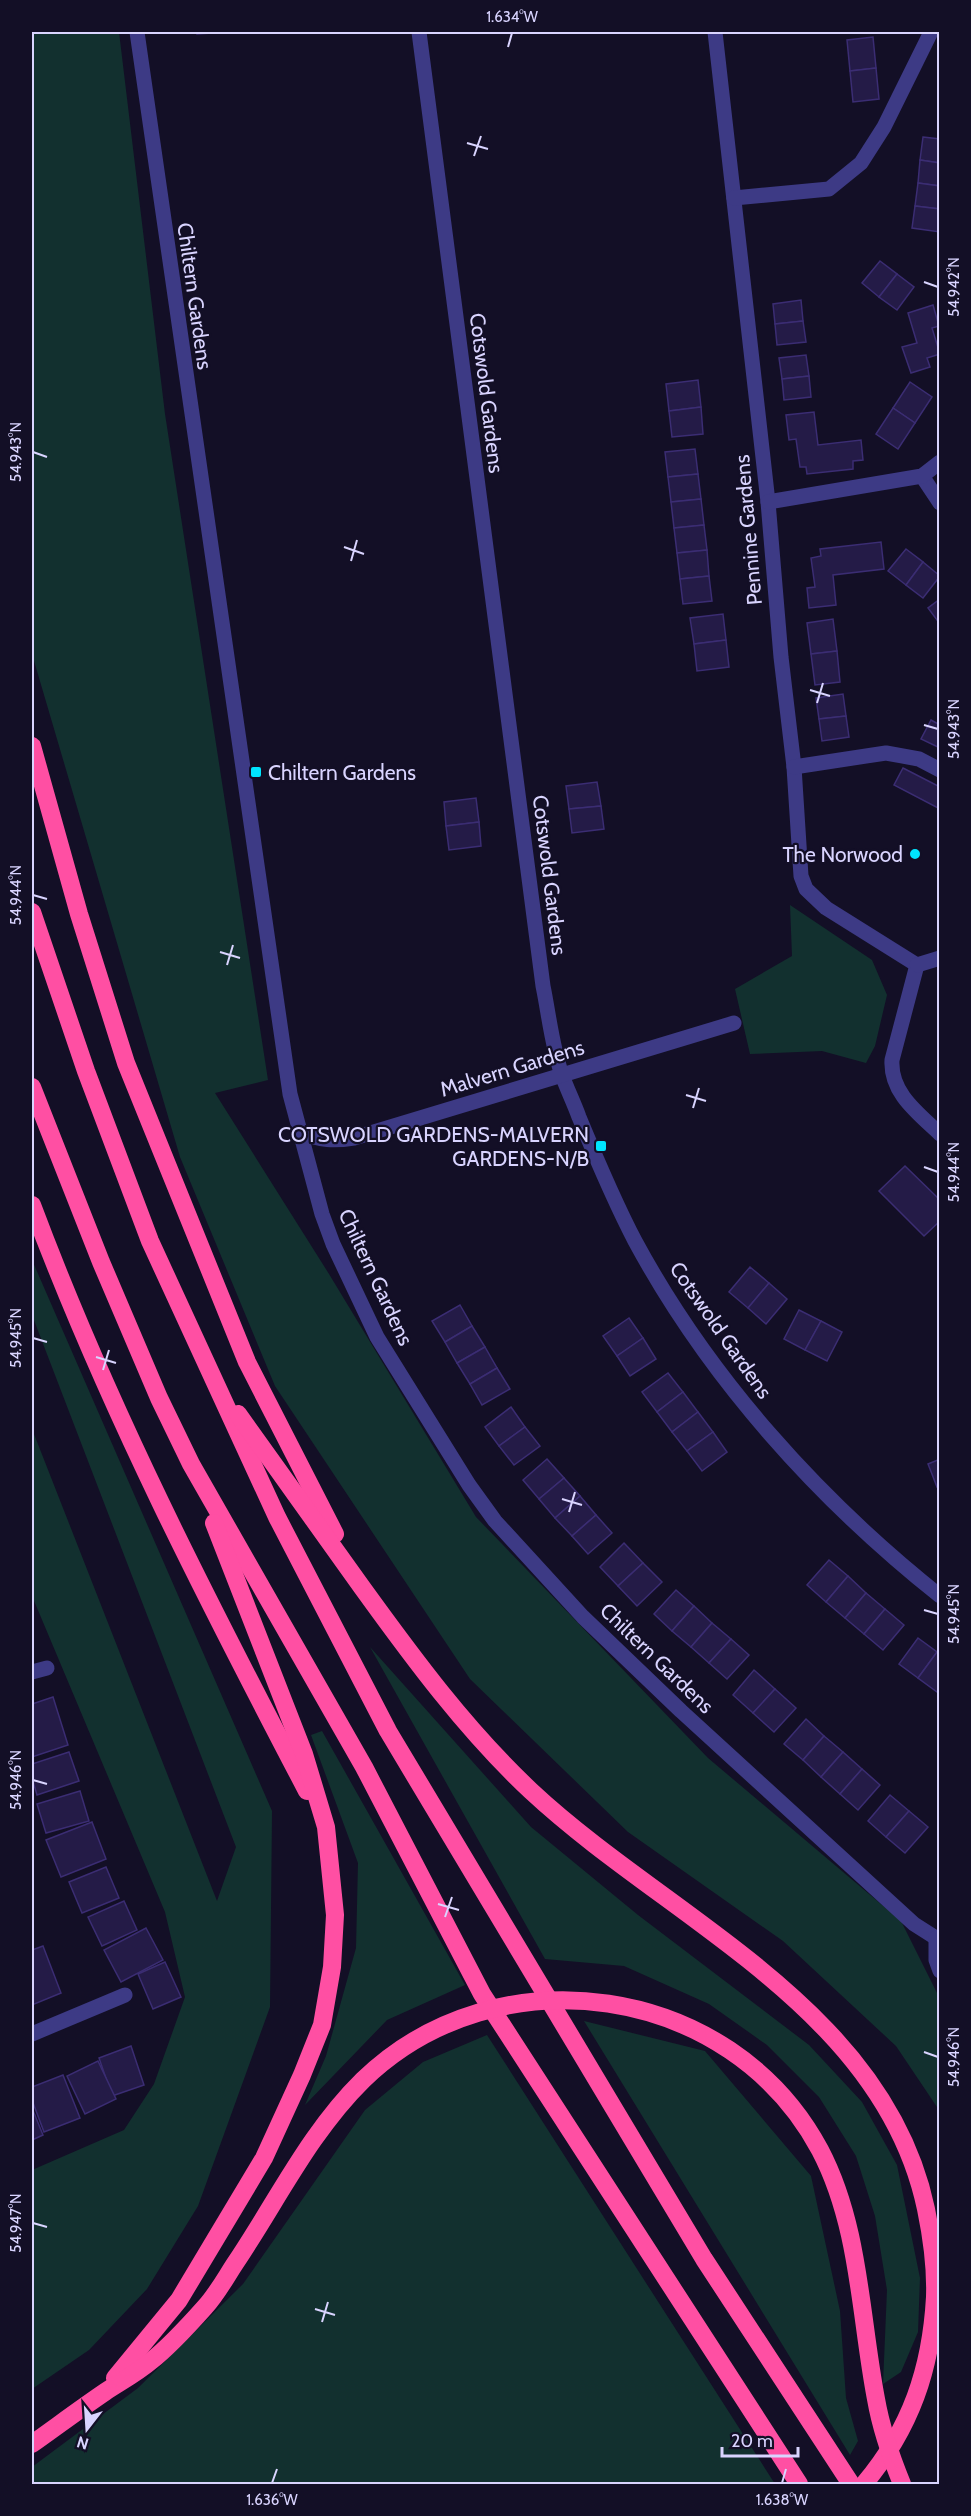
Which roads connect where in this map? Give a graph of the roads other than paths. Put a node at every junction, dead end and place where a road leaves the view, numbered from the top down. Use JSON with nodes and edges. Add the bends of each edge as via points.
{"nodes":[{"id":1,"x":137,"y":32,"type":"edge"},
{"id":2,"x":419,"y":32,"type":"edge"},
{"id":3,"x":715,"y":32,"type":"edge"},
{"id":4,"x":931,"y":32,"type":"edge"},
{"id":5,"x":734,"y":198,"type":"junction"},
{"id":6,"x":939,"y":462,"type":"edge"},
{"id":7,"x":922,"y":476,"type":"junction"},
{"id":8,"x":768,"y":502,"type":"junction"},
{"id":9,"x":939,"y":503,"type":"edge"},
{"id":10,"x":32,"y":746,"type":"edge"},
{"id":11,"x":794,"y":766,"type":"junction"},
{"id":12,"x":939,"y":770,"type":"edge"},
{"id":13,"x":32,"y":912,"type":"edge"},
{"id":14,"x":939,"y":958,"type":"edge"},
{"id":15,"x":917,"y":965,"type":"junction"},
{"id":16,"x":734,"y":1023,"type":"dead end"},
{"id":17,"x":562,"y":1074,"type":"junction"},
{"id":18,"x":32,"y":1087,"type":"edge"},
{"id":19,"x":302,"y":1132,"type":"junction"},
{"id":20,"x":939,"y":1134,"type":"edge"},
{"id":21,"x":32,"y":1205,"type":"edge"},
{"id":22,"x":212,"y":1378,"type":"junction"},
{"id":23,"x":191,"y":1464,"type":"junction"},
{"id":24,"x":362,"y":1586,"type":"junction"},
{"id":25,"x":939,"y":1596,"type":"edge"},
{"id":26,"x":47,"y":1668,"type":"dead end"},
{"id":27,"x":32,"y":1672,"type":"edge"},
{"id":28,"x":326,"y":1827,"type":"junction"},
{"id":29,"x":938,"y":1938,"type":"edge"},
{"id":30,"x":939,"y":1971,"type":"edge"},
{"id":31,"x":125,"y":1995,"type":"dead end"},
{"id":32,"x":32,"y":2034,"type":"edge"},
{"id":33,"x":102,"y":2393,"type":"junction"},
{"id":34,"x":32,"y":2444,"type":"edge"},
{"id":35,"x":798,"y":2484,"type":"edge"},
{"id":36,"x":851,"y":2484,"type":"edge"},
{"id":37,"x":864,"y":2484,"type":"edge"},
{"id":38,"x":902,"y":2484,"type":"edge"}],
"edges":[{"from":1,"to":19,"type":"street","name":"Chiltern Gardens","via":[[285,1060],[294,1114]]},
{"from":2,"to":17,"type":"street","name":"Cotswold Gardens","via":[[543,986]]},
{"from":3,"to":5,"type":"street","name":"Pennine Gardens"},
{"from":4,"to":5,"type":"street","via":[[884,127],[861,163],[829,189]]},
{"from":5,"to":8,"type":"street","name":"Pennine Gardens"},
{"from":6,"to":7,"type":"street"},
{"from":7,"to":8,"type":"street"},
{"from":7,"to":9,"type":"street"},
{"from":8,"to":11,"type":"street","name":"Pennine Gardens"},
{"from":10,"to":24,"type":"highway","via":[[126,1063],[248,1362]]},
{"from":11,"to":12,"type":"street","via":[[886,753],[919,759]]},
{"from":11,"to":15,"type":"street","name":"Pennine Gardens","via":[[801,876],[806,889],[826,908]]},
{"from":13,"to":22,"type":"highway","via":[[150,1241]]},
{"from":14,"to":15,"type":"street"},
{"from":15,"to":20,"type":"street","via":[[891,1074],[906,1100]]},
{"from":16,"to":17,"type":"street","name":"Malvern Gardens"},
{"from":17,"to":19,"type":"street","name":"Malvern Gardens","via":[[354,1138],[322,1140]]},
{"from":17,"to":25,"type":"street","name":"Cotswold Gardens","via":[[635,1240],[673,1305],[721,1373],[831,1500],[890,1557]]},
{"from":18,"to":23,"type":"highway","via":[[101,1262]]},
{"from":19,"to":29,"type":"street","name":"Chiltern Gardens","via":[[333,1244],[377,1336],[495,1521],[583,1617],[681,1711],[914,1924]]},
{"from":21,"to":28,"type":"highway","via":[[59,1278],[121,1419],[203,1592]]},
{"from":22,"to":24,"type":"highway"},
{"from":22,"to":36,"type":"highway","via":[[277,1517],[388,1731],[705,2259]]},
{"from":23,"to":28,"type":"highway","via":[[304,1754]]},
{"from":23,"to":35,"type":"highway","via":[[364,1767],[482,1994]]},
{"from":24,"to":37,"type":"highway","via":[[460,1716],[532,1792],[791,1995],[857,2064],[885,2104],[920,2180],[936,2273],[927,2362],[917,2397],[902,2431]]},
{"from":26,"to":27,"type":"street"},
{"from":28,"to":33,"type":"highway","via":[[335,1915],[332,1967],[322,2025],[264,2158],[179,2300]]},
{"from":29,"to":30,"type":"street"},
{"from":31,"to":32,"type":"street"},
{"from":33,"to":34,"type":"highway"},
{"from":33,"to":38,"type":"highway","via":[[151,2361],[207,2305],[335,2110],[393,2055],[425,2035],[497,2007],[573,1999],[611,2003],[690,2028],[738,2057],[794,2110],[819,2148],[838,2188],[860,2293],[876,2403]]}]}
